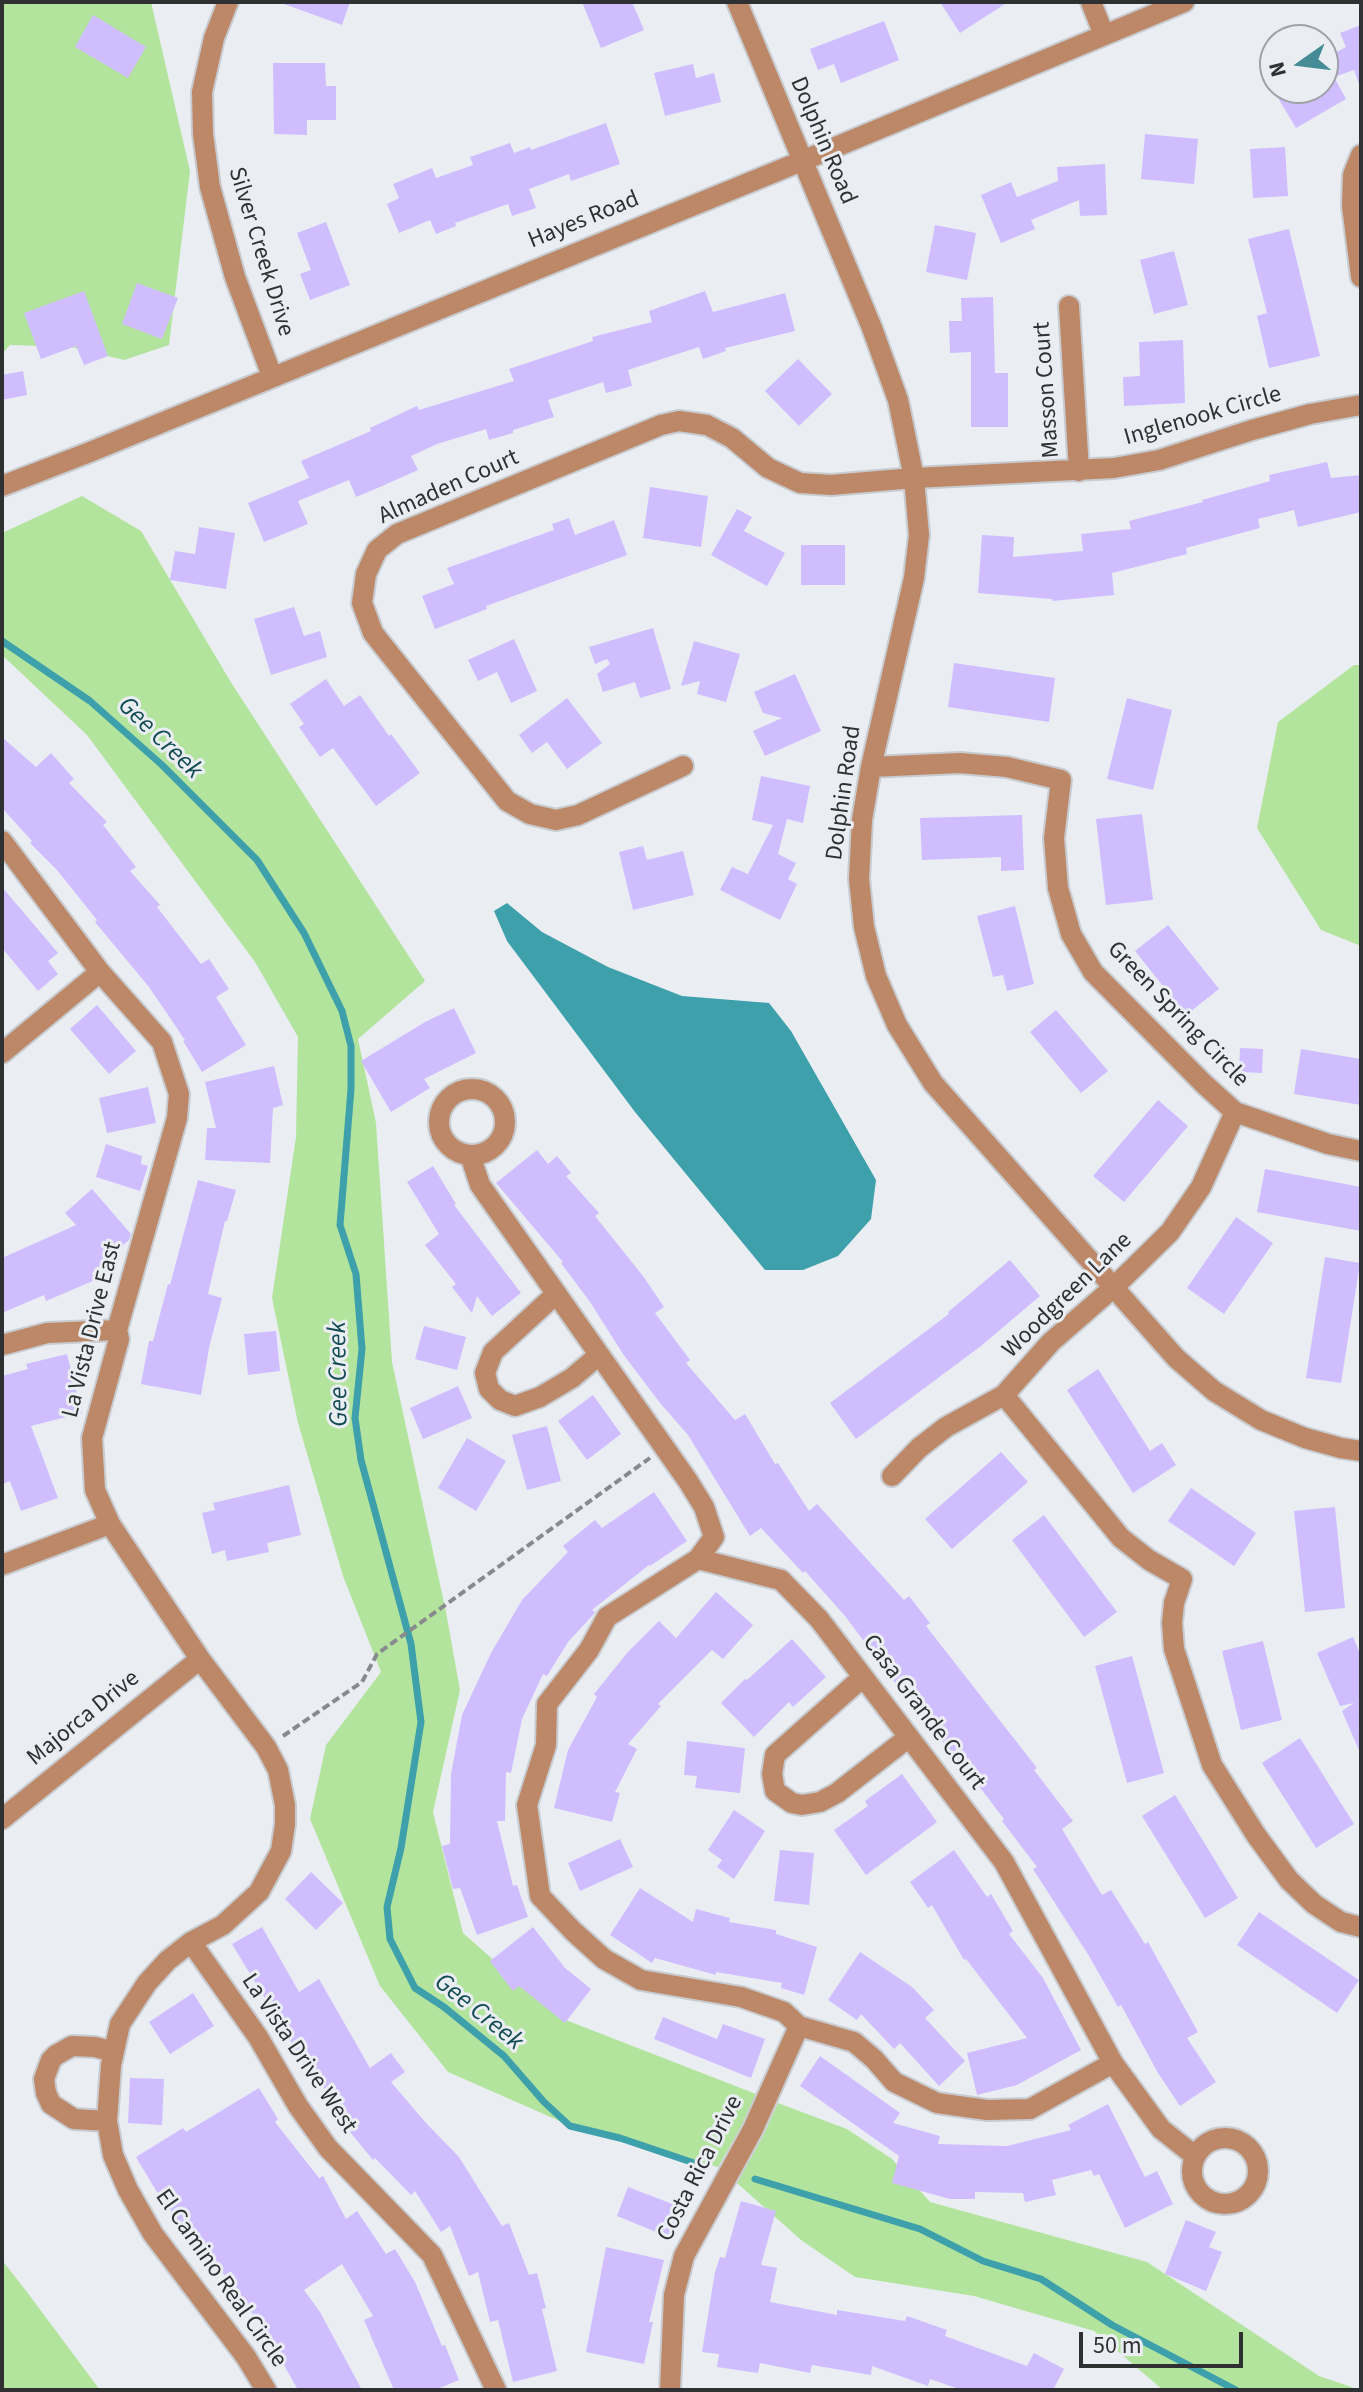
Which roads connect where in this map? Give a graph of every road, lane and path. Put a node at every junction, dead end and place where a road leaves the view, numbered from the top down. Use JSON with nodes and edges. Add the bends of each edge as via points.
{"nodes":[{"id":1,"x":228,"y":2,"type":"edge"},
{"id":2,"x":737,"y":2,"type":"edge"},
{"id":3,"x":1091,"y":2,"type":"edge"},
{"id":4,"x":1184,"y":2,"type":"edge"},
{"id":5,"x":1104,"y":35,"type":"junction"},
{"id":6,"x":1361,"y":155,"type":"edge"},
{"id":7,"x":802,"y":161,"type":"junction"},
{"id":8,"x":1361,"y":277,"type":"edge"},
{"id":9,"x":1069,"y":306,"type":"dead end"},
{"id":10,"x":272,"y":376,"type":"junction"},
{"id":11,"x":1361,"y":405,"type":"edge"},
{"id":12,"x":1079,"y":471,"type":"junction"},
{"id":13,"x":914,"y":478,"type":"junction"},
{"id":14,"x":2,"y":486,"type":"edge"},
{"id":15,"x":683,"y":766,"type":"dead end"},
{"id":16,"x":871,"y":767,"type":"junction"},
{"id":17,"x":2,"y":841,"type":"edge"},
{"id":18,"x":100,"y":972,"type":"junction"},
{"id":19,"x":2,"y":1053,"type":"edge"},
{"id":20,"x":1235,"y":1112,"type":"junction"},
{"id":21,"x":1361,"y":1151,"type":"edge"},
{"id":22,"x":470,"y":1155,"type":"dead end"},
{"id":23,"x":1114,"y":1287,"type":"junction"},
{"id":24,"x":556,"y":1294,"type":"junction"},
{"id":25,"x":117,"y":1330,"type":"junction"},
{"id":26,"x":2,"y":1345,"type":"edge"},
{"id":27,"x":599,"y":1355,"type":"junction"},
{"id":28,"x":1004,"y":1395,"type":"junction"},
{"id":29,"x":665,"y":1448,"type":"junction"},
{"id":30,"x":1361,"y":1451,"type":"edge"},
{"id":31,"x":892,"y":1476,"type":"dead end"},
{"id":32,"x":110,"y":1524,"type":"junction"},
{"id":33,"x":698,"y":1559,"type":"junction"},
{"id":34,"x":2,"y":1565,"type":"edge"},
{"id":35,"x":200,"y":1659,"type":"junction"},
{"id":36,"x":863,"y":1677,"type":"junction"},
{"id":37,"x":909,"y":1737,"type":"junction"},
{"id":38,"x":266,"y":1747,"type":"junction"},
{"id":39,"x":2,"y":1819,"type":"edge"},
{"id":40,"x":1361,"y":1927,"type":"edge"},
{"id":41,"x":191,"y":1942,"type":"junction"},
{"id":42,"x":799,"y":2026,"type":"junction"},
{"id":43,"x":114,"y":2052,"type":"junction"},
{"id":44,"x":1113,"y":2063,"type":"junction"},
{"id":45,"x":107,"y":2121,"type":"junction"},
{"id":46,"x":1195,"y":2156,"type":"dead end"},
{"id":47,"x":266,"y":2390,"type":"edge"},
{"id":48,"x":496,"y":2390,"type":"edge"},
{"id":49,"x":670,"y":2390,"type":"edge"}],
"edges":[{"from":1,"to":10,"type":"street","name":"Silver Creek Drive","via":[[202,92],[203,134],[210,187],[231,262]]},
{"from":2,"to":7,"type":"street","name":"Dolphin Road"},
{"from":3,"to":5,"type":"street"},
{"from":4,"to":5,"type":"street","name":"Hayes Road"},
{"from":5,"to":7,"type":"street","name":"Hayes Road"},
{"from":6,"to":8,"type":"street","via":[[1353,175],[1352,206]]},
{"from":7,"to":10,"type":"street","name":"Hayes Road"},
{"from":7,"to":13,"type":"street","name":"Dolphin Road","via":[[898,400]]},
{"from":9,"to":12,"type":"street","name":"Masson Court"},
{"from":10,"to":14,"type":"street","name":"Hayes Road"},
{"from":11,"to":12,"type":"street","name":"Inglenook Circle","via":[[1310,414],[1159,460]]},
{"from":12,"to":13,"type":"street","name":"Inglenook Circle"},
{"from":13,"to":15,"type":"street","name":"Almaden Court","via":[[800,483],[768,468],[707,425],[679,421],[397,534],[377,550],[366,574],[362,603],[373,633],[507,801],[556,820],[578,815]]},
{"from":13,"to":16,"type":"street","name":"Dolphin Road","via":[[919,535],[914,578]]},
{"from":16,"to":20,"type":"street","name":"Green Spring Circle","via":[[960,763],[1061,780],[1054,838],[1058,888],[1071,934],[1093,972]]},
{"from":16,"to":23,"type":"street","name":"Dolphin Road","via":[[859,879],[876,976],[897,1025],[933,1083]]},
{"from":17,"to":18,"type":"street","name":"La Vista Drive East"},
{"from":18,"to":19,"type":"street"},
{"from":18,"to":25,"type":"street","name":"La Vista Drive East","via":[[162,1042],[179,1094],[177,1118]]},
{"from":20,"to":21,"type":"street","name":"Green Spring Circle"},
{"from":20,"to":23,"type":"street","name":"Woodgreen Lane","via":[[1193,1199],[1170,1232]]},
{"from":22,"to":24,"type":"street","via":[[480,1185]]},
{"from":23,"to":28,"type":"street","name":"Woodgreen Lane","via":[[1051,1342]]},
{"from":23,"to":30,"type":"street","name":"Dolphin Road","via":[[1176,1358],[1214,1391],[1261,1420],[1305,1438]]},
{"from":24,"to":27,"type":"street"},
{"from":24,"to":27,"type":"street","via":[[493,1352],[485,1373],[489,1389],[515,1406],[572,1378]]},
{"from":25,"to":26,"type":"street","via":[[47,1333]]},
{"from":25,"to":32,"type":"street","name":"La Vista Drive East","via":[[92,1438],[95,1490]]},
{"from":27,"to":29,"type":"street"},
{"from":28,"to":31,"type":"street","name":"Woodgreen Lane","via":[[946,1427]]},
{"from":28,"to":40,"type":"street","via":[[1121,1538],[1182,1579],[1174,1603],[1174,1649],[1212,1765],[1289,1880],[1341,1922]]},
{"from":29,"to":33,"type":"street","via":[[704,1507],[714,1537]]},
{"from":29,"to":38,"type":"path","via":[[377,1654],[362,1682]]},
{"from":32,"to":34,"type":"street"},
{"from":32,"to":35,"type":"street","name":"La Vista Drive East"},
{"from":33,"to":36,"type":"street","name":"Casa Grande Court","via":[[781,1580]]},
{"from":33,"to":42,"type":"street","via":[[607,1617],[547,1704],[546,1745],[527,1805],[540,1896],[604,1959],[641,1980],[741,1997],[784,2012]]},
{"from":35,"to":38,"type":"street","name":"La Vista Drive East"},
{"from":35,"to":39,"type":"street","name":"Majorca Drive"},
{"from":36,"to":37,"type":"street","name":"Casa Grande Court"},
{"from":36,"to":37,"type":"street","via":[[775,1755],[775,1791],[792,1803],[820,1802]]},
{"from":37,"to":44,"type":"street","name":"Casa Grande Court","via":[[1004,1862]]},
{"from":38,"to":41,"type":"street","name":"La Vista Drive East","via":[[278,1770],[285,1805],[281,1851],[259,1892],[223,1925]]},
{"from":41,"to":43,"type":"street","name":"El Camino Real Circle","via":[[147,1983],[120,2024]]},
{"from":41,"to":48,"type":"street","name":"La Vista Drive West","via":[[328,2148],[432,2255]]},
{"from":42,"to":44,"type":"street","via":[[854,2042],[894,2082],[937,2103],[987,2110],[1030,2109]]},
{"from":42,"to":49,"type":"street","name":"Costa Rica Drive","via":[[753,2129],[684,2256],[674,2295]]},
{"from":43,"to":45,"type":"street","name":"El Camino Real Circle"},
{"from":43,"to":45,"type":"street","via":[[72,2046],[51,2060],[44,2079],[51,2104],[74,2119]]},
{"from":44,"to":46,"type":"street","name":"Casa Grande Court","via":[[1161,2129]]},
{"from":45,"to":47,"type":"street","name":"El Camino Real Circle","via":[[113,2155],[153,2234]]}]}
